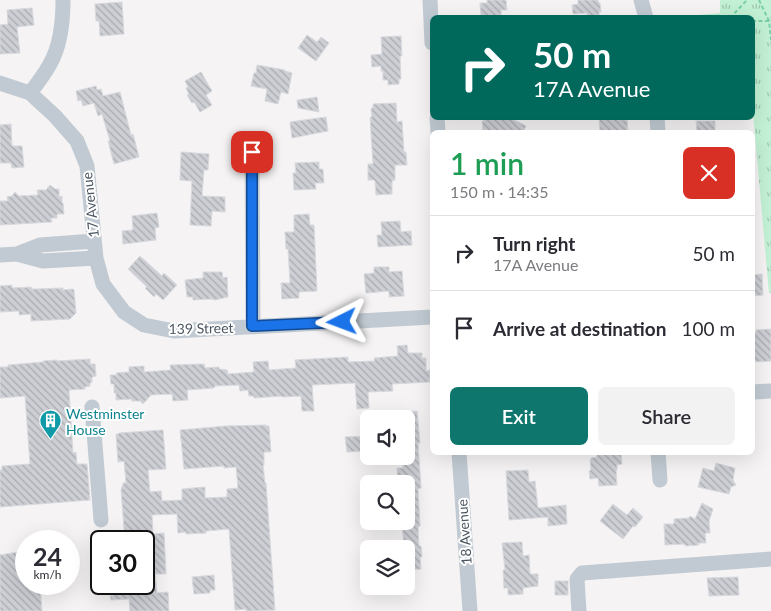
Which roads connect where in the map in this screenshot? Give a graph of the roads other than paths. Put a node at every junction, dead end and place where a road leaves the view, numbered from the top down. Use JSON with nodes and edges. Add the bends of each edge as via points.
{"nodes":[{"id":1,"x":63,"y":0,"type":"edge"},
{"id":2,"x":430,"y":0,"type":"edge"},
{"id":3,"x":641,"y":0,"type":"edge"},
{"id":4,"x":431,"y":15,"type":"edge"},
{"id":5,"x":645,"y":15,"type":"edge"},
{"id":6,"x":0,"y":84,"type":"edge"},
{"id":7,"x":30,"y":94,"type":"junction"},
{"id":8,"x":252,"y":152,"type":"dead end"},
{"id":9,"x":94,"y":241,"type":"junction"},
{"id":10,"x":17,"y":254,"type":"junction"},
{"id":11,"x":0,"y":255,"type":"edge"},
{"id":12,"x":96,"y":258,"type":"junction"},
{"id":13,"x":124,"y":312,"type":"joint"},
{"id":14,"x":430,"y":317,"type":"edge"},
{"id":15,"x":252,"y":326,"type":"junction"},
{"id":16,"x":771,"y":391,"type":"edge"},
{"id":17,"x":755,"y":392,"type":"edge"},
{"id":18,"x":92,"y":407,"type":"dead end"},
{"id":19,"x":459,"y":455,"type":"edge"},
{"id":20,"x":658,"y":455,"type":"edge"},
{"id":21,"x":660,"y":480,"type":"dead end"},
{"id":22,"x":101,"y":520,"type":"dead end"},
{"id":23,"x":771,"y":559,"type":"edge"},
{"id":24,"x":470,"y":611,"type":"edge"},
{"id":25,"x":579,"y":611,"type":"edge"}],
"edges":[{"from":1,"to":7,"type":"street","via":[[59,41],[50,64]]},
{"from":2,"to":4,"type":"street"},
{"from":3,"to":5,"type":"street"},
{"from":6,"to":7,"type":"street"},
{"from":7,"to":9,"type":"street","name":"17 Avenue","via":[[77,141],[87,166]]},
{"from":8,"to":15,"type":"street"},
{"from":9,"to":10,"type":"street","via":[[40,245]]},
{"from":9,"to":12,"type":"street","name":"17 Avenue"},
{"from":10,"to":11,"type":"street"},
{"from":10,"to":12,"type":"street","via":[[43,261]]},
{"from":12,"to":13,"type":"street","name":"17 Avenue","via":[[103,284]]},
{"from":13,"to":15,"type":"street","name":"139 Street","via":[[144,325],[174,331]]},
{"from":14,"to":15,"type":"street","name":"139 Street"},
{"from":16,"to":17,"type":"street"},
{"from":18,"to":22,"type":"street"},
{"from":19,"to":24,"type":"street","name":"18 Avenue"},
{"from":20,"to":21,"type":"street"},
{"from":23,"to":25,"type":"street","via":[[582,573],[577,579]]}]}
